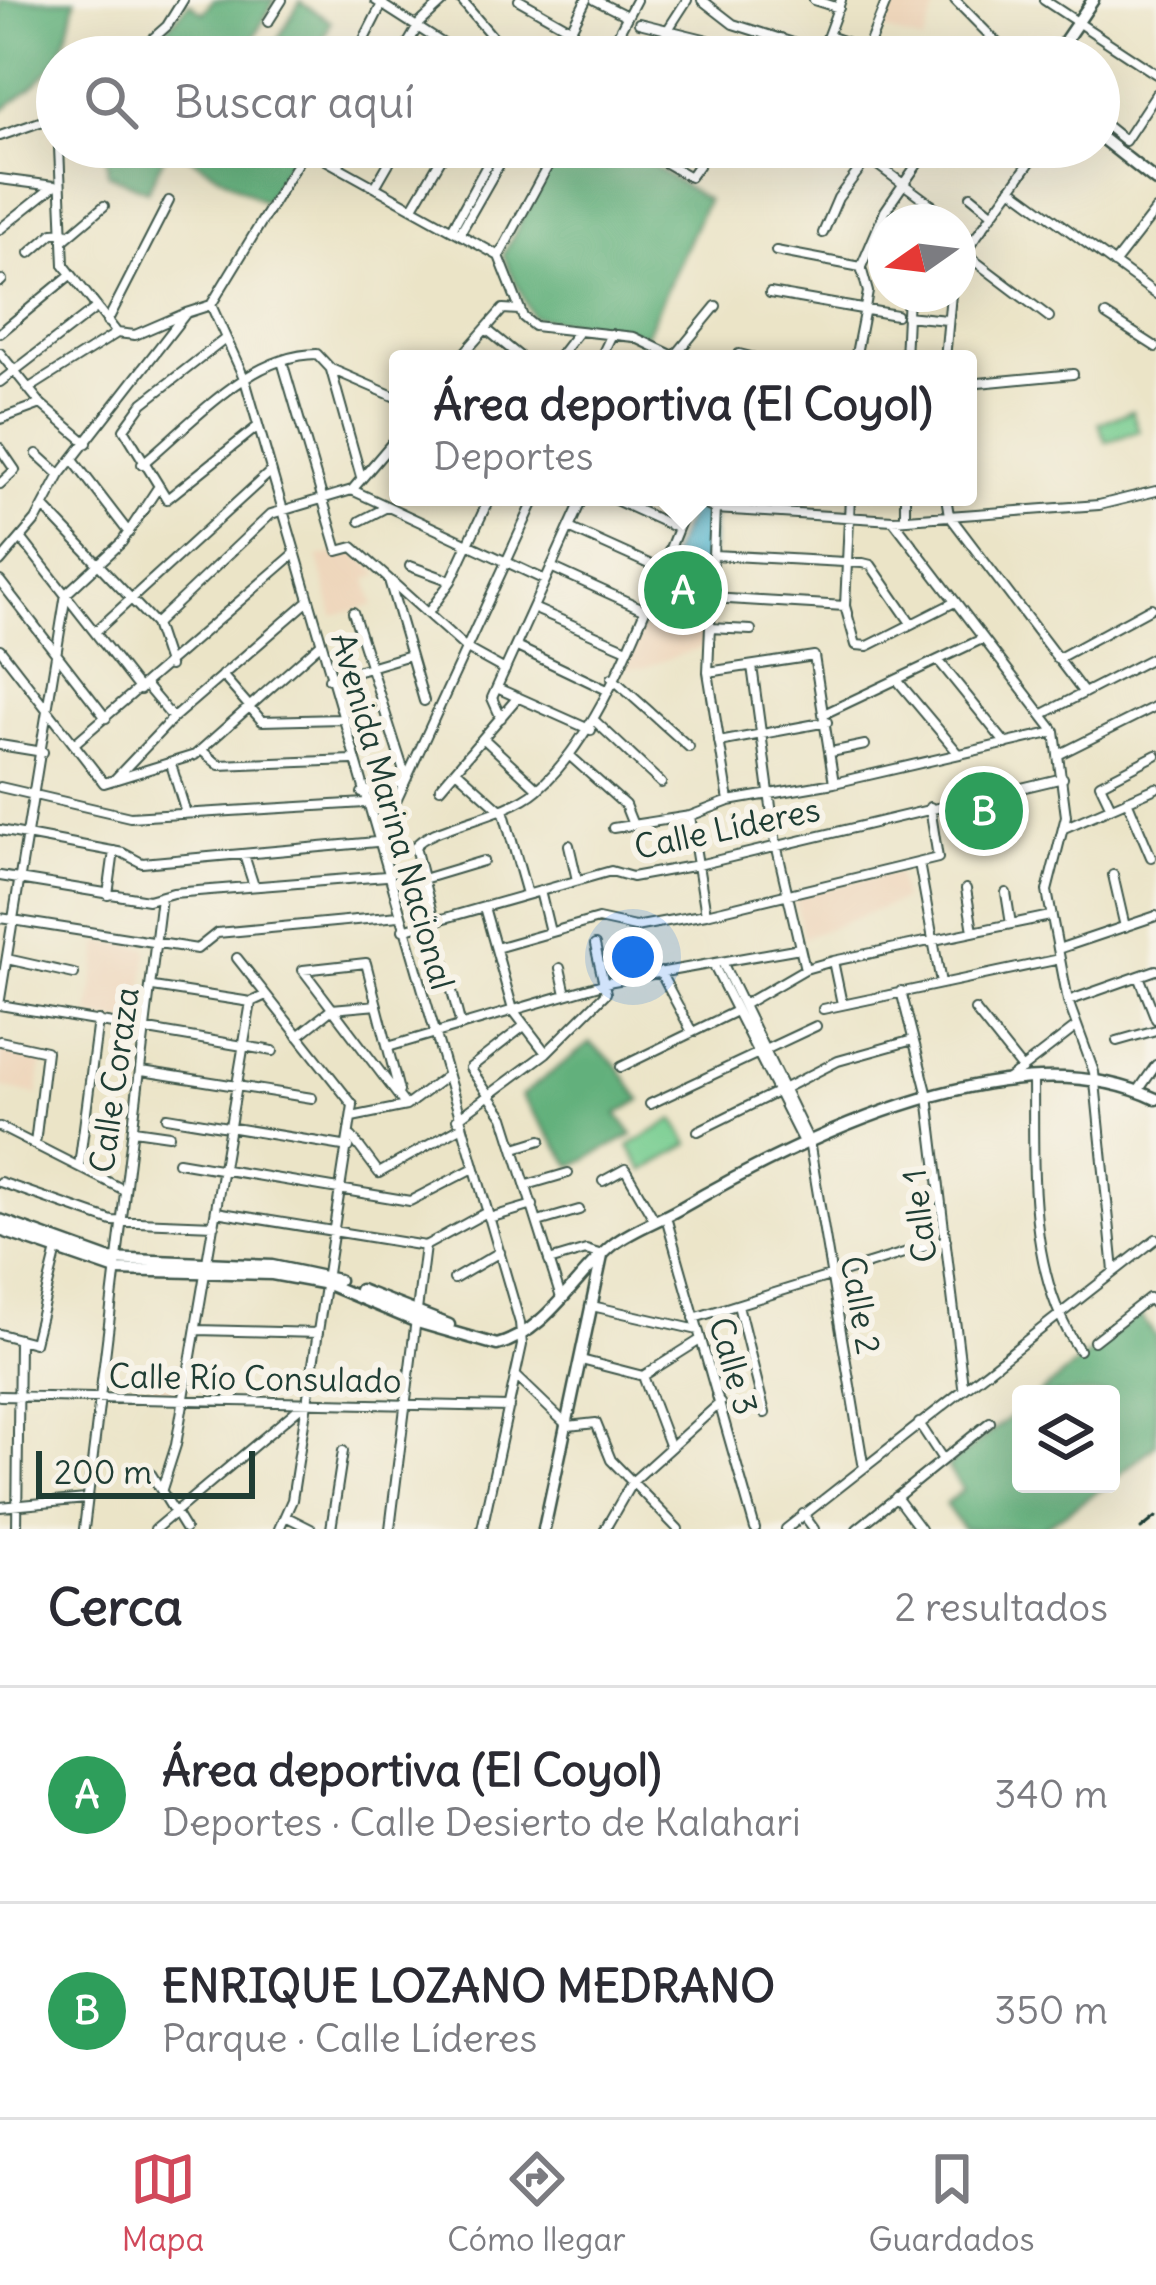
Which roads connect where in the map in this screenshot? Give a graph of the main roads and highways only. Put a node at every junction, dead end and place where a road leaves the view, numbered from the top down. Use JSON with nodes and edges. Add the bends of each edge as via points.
{"nodes":[{"id":1,"x":1093,"y":0,"type":"edge"},
{"id":2,"x":1069,"y":36,"type":"edge"},
{"id":3,"x":1120,"y":153,"type":"edge"},
{"id":4,"x":1156,"y":182,"type":"edge"},
{"id":5,"x":1156,"y":1099,"type":"edge"},
{"id":6,"x":0,"y":1220,"type":"edge"},
{"id":7,"x":0,"y":1230,"type":"edge"},
{"id":8,"x":602,"y":1255,"type":"junction"},
{"id":9,"x":116,"y":1265,"type":"junction"},
{"id":10,"x":544,"y":1529,"type":"edge"}],
"edges":[{"from":1,"to":2,"type":"main road"},
{"from":3,"to":4,"type":"main road"},
{"from":5,"to":8,"type":"main road","via":[[1095,1080],[928,1096],[862,1115]]},
{"from":6,"to":9,"type":"main road"},
{"from":7,"to":9,"type":"main road"},
{"from":8,"to":9,"type":"main road","via":[[522,1334],[490,1345],[327,1280]]},
{"from":8,"to":10,"type":"main road"}]}
